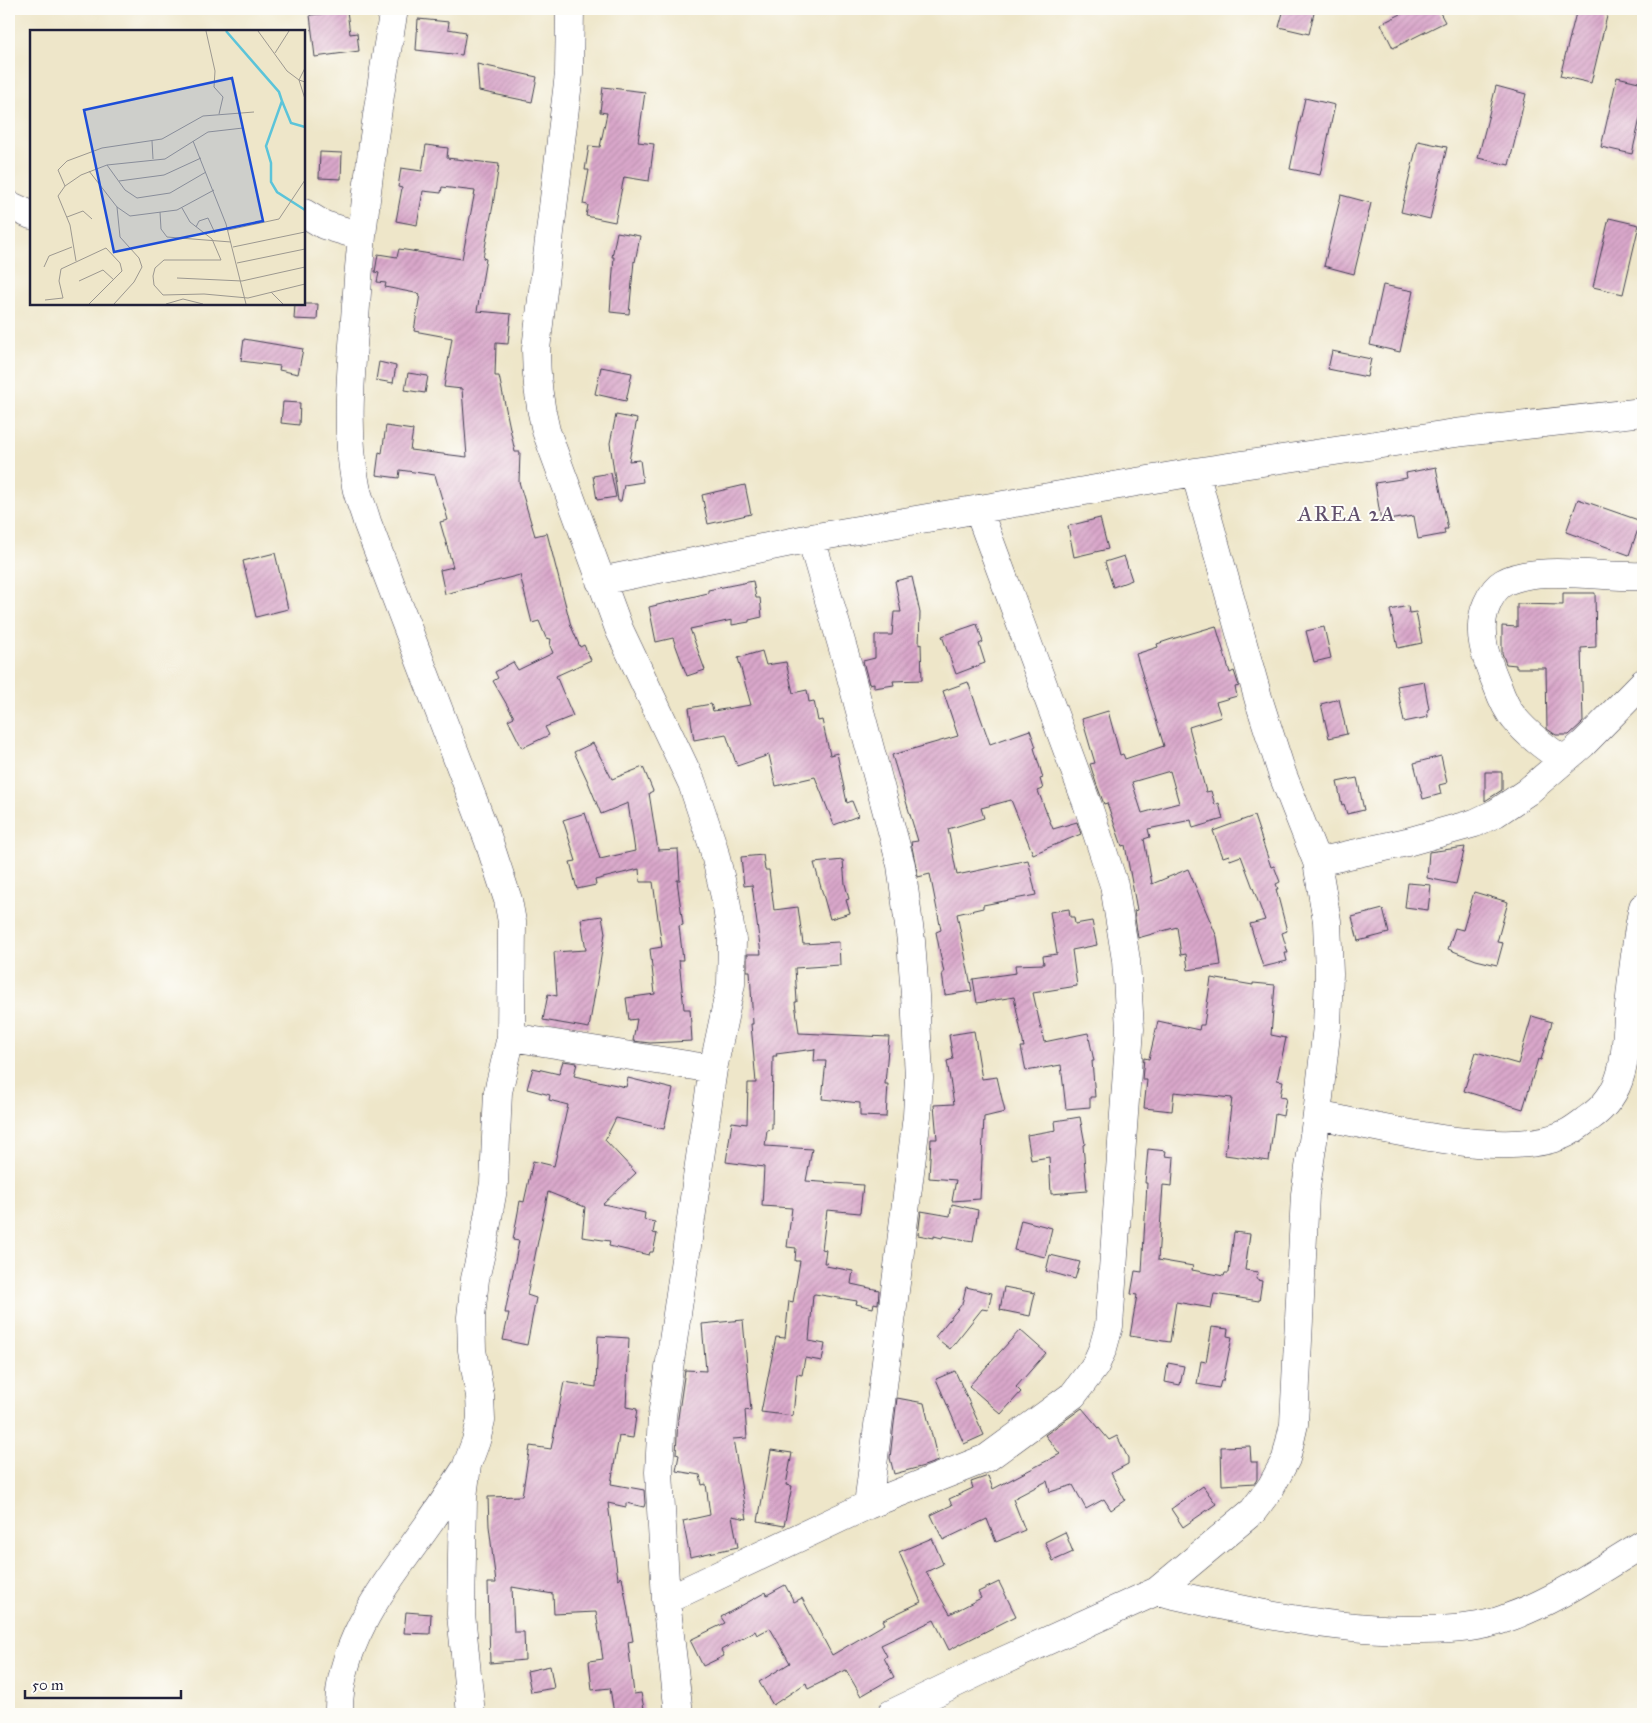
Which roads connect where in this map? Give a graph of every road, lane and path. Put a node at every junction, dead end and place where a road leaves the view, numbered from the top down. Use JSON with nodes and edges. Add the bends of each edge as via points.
{"nodes":[{"id":1,"x":394,"y":9,"type":"edge"},
{"id":2,"x":570,"y":9,"type":"edge"},
{"id":3,"x":9,"y":205,"type":"edge"},
{"id":4,"x":305,"y":214,"type":"edge"},
{"id":5,"x":30,"y":215,"type":"edge"},
{"id":6,"x":361,"y":236,"type":"junction"},
{"id":7,"x":1643,"y":412,"type":"edge"},
{"id":8,"x":1195,"y":472,"type":"junction"},
{"id":9,"x":978,"y":509,"type":"junction"},
{"id":10,"x":811,"y":538,"type":"junction"},
{"id":11,"x":1643,"y":576,"type":"edge"},
{"id":12,"x":600,"y":580,"type":"junction"},
{"id":13,"x":1643,"y":683,"type":"edge"},
{"id":14,"x":1563,"y":760,"type":"junction"},
{"id":15,"x":1317,"y":862,"type":"junction"},
{"id":16,"x":1643,"y":907,"type":"edge"},
{"id":17,"x":511,"y":1037,"type":"junction"},
{"id":18,"x":713,"y":1069,"type":"junction"},
{"id":19,"x":1317,"y":1116,"type":"junction"},
{"id":20,"x":467,"y":1465,"type":"junction"},
{"id":21,"x":868,"y":1505,"type":"junction"},
{"id":22,"x":1643,"y":1544,"type":"edge"},
{"id":23,"x":1157,"y":1592,"type":"junction"},
{"id":24,"x":666,"y":1600,"type":"junction"},
{"id":25,"x":339,"y":1714,"type":"edge"},
{"id":26,"x":471,"y":1714,"type":"edge"},
{"id":27,"x":679,"y":1714,"type":"edge"},
{"id":28,"x":890,"y":1714,"type":"edge"}],
"edges":[{"from":1,"to":6,"type":"street"},
{"from":2,"to":12,"type":"street","via":[[569,74],[536,350],[536,374],[546,431]]},
{"from":3,"to":5,"type":"street"},
{"from":4,"to":6,"type":"street","via":[[324,225]]},
{"from":6,"to":17,"type":"street","via":[[350,419],[356,488],[508,900],[512,922]]},
{"from":7,"to":8,"type":"street","via":[[1455,432]]},
{"from":8,"to":9,"type":"street"},
{"from":8,"to":15,"type":"street","via":[[1259,701],[1282,773]]},
{"from":9,"to":10,"type":"street"},
{"from":9,"to":21,"type":"street","via":[[1088,806],[1114,886],[1126,960],[1130,1029],[1108,1326],[1095,1366],[1073,1395],[987,1458]]},
{"from":10,"to":12,"type":"street"},
{"from":10,"to":21,"type":"street","via":[[901,865],[915,994],[919,1078],[917,1116]]},
{"from":11,"to":14,"type":"street","via":[[1552,573],[1520,577],[1502,584],[1490,597],[1483,614],[1483,644],[1505,705],[1532,736]]},
{"from":12,"to":18,"type":"street","via":[[619,629],[692,783],[713,846],[726,901],[732,940],[731,984]]},
{"from":13,"to":14,"type":"street","via":[[1594,735]]},
{"from":14,"to":15,"type":"street","via":[[1527,792],[1475,823]]},
{"from":15,"to":19,"type":"street","via":[[1327,921],[1329,974]]},
{"from":16,"to":19,"type":"street","via":[[1621,1073],[1609,1100],[1568,1133],[1544,1141],[1514,1144],[1460,1142]]},
{"from":17,"to":18,"type":"street"},
{"from":17,"to":20,"type":"street","via":[[498,1092],[494,1183],[471,1317],[481,1420]]},
{"from":18,"to":24,"type":"street","via":[[662,1416],[659,1472]]},
{"from":19,"to":23,"type":"street","via":[[1305,1194],[1294,1424],[1286,1459],[1272,1487],[1252,1511]]},
{"from":20,"to":25,"type":"street","via":[[391,1576],[358,1632],[344,1666],[338,1695]]},
{"from":20,"to":26,"type":"street","via":[[461,1614]]},
{"from":21,"to":24,"type":"street"},
{"from":22,"to":23,"type":"street","via":[[1544,1603],[1502,1620],[1450,1630],[1388,1631],[1305,1622]]},
{"from":23,"to":28,"type":"street"},
{"from":24,"to":27,"type":"street"}]}
